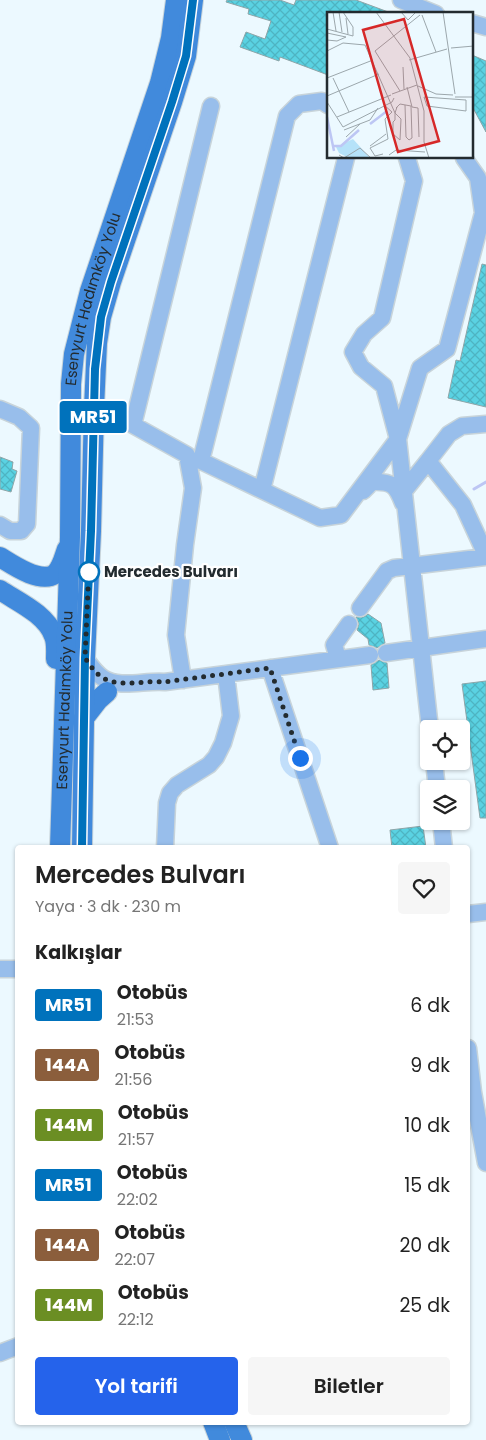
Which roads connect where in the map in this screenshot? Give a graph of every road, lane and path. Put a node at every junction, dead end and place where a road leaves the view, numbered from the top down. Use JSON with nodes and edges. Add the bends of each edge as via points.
{"nodes":[{"id":1,"x":176,"y":0,"type":"edge"},
{"id":2,"x":192,"y":0,"type":"edge"},
{"id":3,"x":401,"y":0,"type":"edge"},
{"id":4,"x":431,"y":12,"type":"edge"},
{"id":5,"x":327,"y":104,"type":"edge"},
{"id":6,"x":211,"y":106,"type":"dead end"},
{"id":7,"x":346,"y":159,"type":"edge"},
{"id":8,"x":407,"y":159,"type":"edge"},
{"id":9,"x":465,"y":159,"type":"edge"},
{"id":10,"x":485,"y":210,"type":"edge"},
{"id":11,"x":0,"y":409,"type":"edge"},
{"id":12,"x":486,"y":424,"type":"edge"},
{"id":13,"x":398,"y":439,"type":"junction"},
{"id":14,"x":428,"y":461,"type":"junction"},
{"id":15,"x":262,"y":490,"type":"junction"},
{"id":16,"x":404,"y":491,"type":"junction"},
{"id":17,"x":354,"y":499,"type":"junction"},
{"id":18,"x":406,"y":510,"type":"junction"},
{"id":19,"x":0,"y":525,"type":"edge"},
{"id":20,"x":70,"y":537,"type":"junction"},
{"id":21,"x":486,"y":556,"type":"edge"},
{"id":22,"x":0,"y":557,"type":"edge"},
{"id":23,"x":412,"y":566,"type":"junction"},
{"id":24,"x":0,"y":590,"type":"edge"},
{"id":25,"x":360,"y":608,"type":"dead end"},
{"id":26,"x":349,"y":624,"type":"dead end"},
{"id":27,"x":486,"y":639,"type":"edge"},
{"id":28,"x":420,"y":647,"type":"junction"},
{"id":29,"x":85,"y":658,"type":"junction"},
{"id":30,"x":338,"y":658,"type":"junction"},
{"id":31,"x":270,"y":668,"type":"junction"},
{"id":32,"x":226,"y":674,"type":"junction"},
{"id":33,"x":66,"y":676,"type":"junction"},
{"id":34,"x":183,"y":680,"type":"junction"},
{"id":35,"x":164,"y":682,"type":"junction"},
{"id":36,"x":84,"y":686,"type":"junction"},
{"id":37,"x":107,"y":692,"type":"junction"},
{"id":38,"x":65,"y":705,"type":"junction"},
{"id":39,"x":84,"y":718,"type":"junction"},
{"id":40,"x":429,"y":720,"type":"edge"},
{"id":41,"x":442,"y":830,"type":"edge"},
{"id":42,"x":60,"y":845,"type":"edge"},
{"id":43,"x":82,"y":845,"type":"edge"},
{"id":44,"x":165,"y":845,"type":"edge"},
{"id":45,"x":329,"y":845,"type":"edge"},
{"id":46,"x":444,"y":845,"type":"edge"},
{"id":47,"x":486,"y":912,"type":"edge"},
{"id":48,"x":470,"y":914,"type":"edge"},
{"id":49,"x":0,"y":969,"type":"edge"},
{"id":50,"x":15,"y":969,"type":"edge"},
{"id":51,"x":470,"y":1056,"type":"edge"},
{"id":52,"x":479,"y":1091,"type":"edge"},
{"id":53,"x":486,"y":1164,"type":"edge"},
{"id":54,"x":15,"y":1347,"type":"edge"},
{"id":55,"x":0,"y":1353,"type":"edge"},
{"id":56,"x":214,"y":1425,"type":"edge"},
{"id":57,"x":235,"y":1425,"type":"edge"},
{"id":58,"x":220,"y":1440,"type":"edge"},
{"id":59,"x":242,"y":1440,"type":"edge"}],
"edges":[{"from":1,"to":20,"type":"main road","name":"Esenyurt Hadımköy Yolu","via":[[162,76],[90,291],[74,354],[70,399]]},
{"from":2,"to":29,"type":"main road","name":"Esenyurt Hadımköy Yolu","via":[[186,56],[111,282],[98,334]]},
{"from":3,"to":4,"type":"street"},
{"from":5,"to":15,"type":"street","via":[[322,101],[299,104],[287,116],[201,460]]},
{"from":6,"to":34,"type":"street","via":[[133,425],[187,455],[193,488],[176,634]]},
{"from":7,"to":15,"type":"street"},
{"from":8,"to":13,"type":"street","via":[[414,181],[382,318],[364,334],[353,352],[361,367],[384,386]]},
{"from":9,"to":10,"type":"street","via":[[478,178]]},
{"from":10,"to":13,"type":"street","via":[[447,349],[420,368]]},
{"from":11,"to":19,"type":"street","via":[[19,417],[31,428],[27,524],[21,531],[10,531]]},
{"from":12,"to":14,"type":"street","via":[[462,426],[449,434]]},
{"from":13,"to":16,"type":"street"},
{"from":13,"to":17,"type":"street"},
{"from":14,"to":16,"type":"street"},
{"from":14,"to":21,"type":"street","via":[[463,505]]},
{"from":15,"to":17,"type":"street","via":[[320,518],[341,515]]},
{"from":16,"to":18,"type":"street"},
{"from":17,"to":18,"type":"street","via":[[372,482],[386,482],[397,489]]},
{"from":18,"to":23,"type":"street"},
{"from":20,"to":22,"type":"main road","via":[[61,566],[49,576],[26,572]]},
{"from":20,"to":33,"type":"main road","name":"Esenyurt Hadımköy Yolu"},
{"from":21,"to":23,"type":"street"},
{"from":23,"to":25,"type":"street","via":[[387,571]]},
{"from":23,"to":28,"type":"street"},
{"from":24,"to":38,"type":"main road","via":[[39,616],[52,630],[56,643],[57,681]]},
{"from":26,"to":30,"type":"street","via":[[334,645]]},
{"from":27,"to":28,"type":"street"},
{"from":28,"to":30,"type":"street"},
{"from":28,"to":40,"type":"street"},
{"from":29,"to":35,"type":"street","via":[[103,678],[118,684]]},
{"from":29,"to":36,"type":"main road","name":"Esenyurt Hadımköy Yolu"},
{"from":30,"to":31,"type":"street"},
{"from":31,"to":32,"type":"street"},
{"from":31,"to":45,"type":"street"},
{"from":32,"to":34,"type":"street"},
{"from":32,"to":44,"type":"street","via":[[231,716],[223,743],[209,766],[177,785],[170,793]]},
{"from":33,"to":36,"type":"street"},
{"from":33,"to":38,"type":"main road","name":"Esenyurt Hadımköy Yolu"},
{"from":34,"to":35,"type":"street"},
{"from":35,"to":37,"type":"street","via":[[156,686]]},
{"from":36,"to":37,"type":"street"},
{"from":36,"to":39,"type":"main road","name":"Esenyurt Hadımköy Yolu"},
{"from":37,"to":39,"type":"main road"},
{"from":38,"to":42,"type":"main road","name":"Esenyurt Hadımköy Yolu"},
{"from":39,"to":43,"type":"main road","name":"Esenyurt Hadımköy Yolu"},
{"from":41,"to":46,"type":"street"},
{"from":47,"to":48,"type":"street"},
{"from":49,"to":50,"type":"street"},
{"from":51,"to":52,"type":"street"},
{"from":52,"to":53,"type":"street"},
{"from":54,"to":55,"type":"street"},
{"from":56,"to":58,"type":"main road"},
{"from":57,"to":59,"type":"main road"}]}
